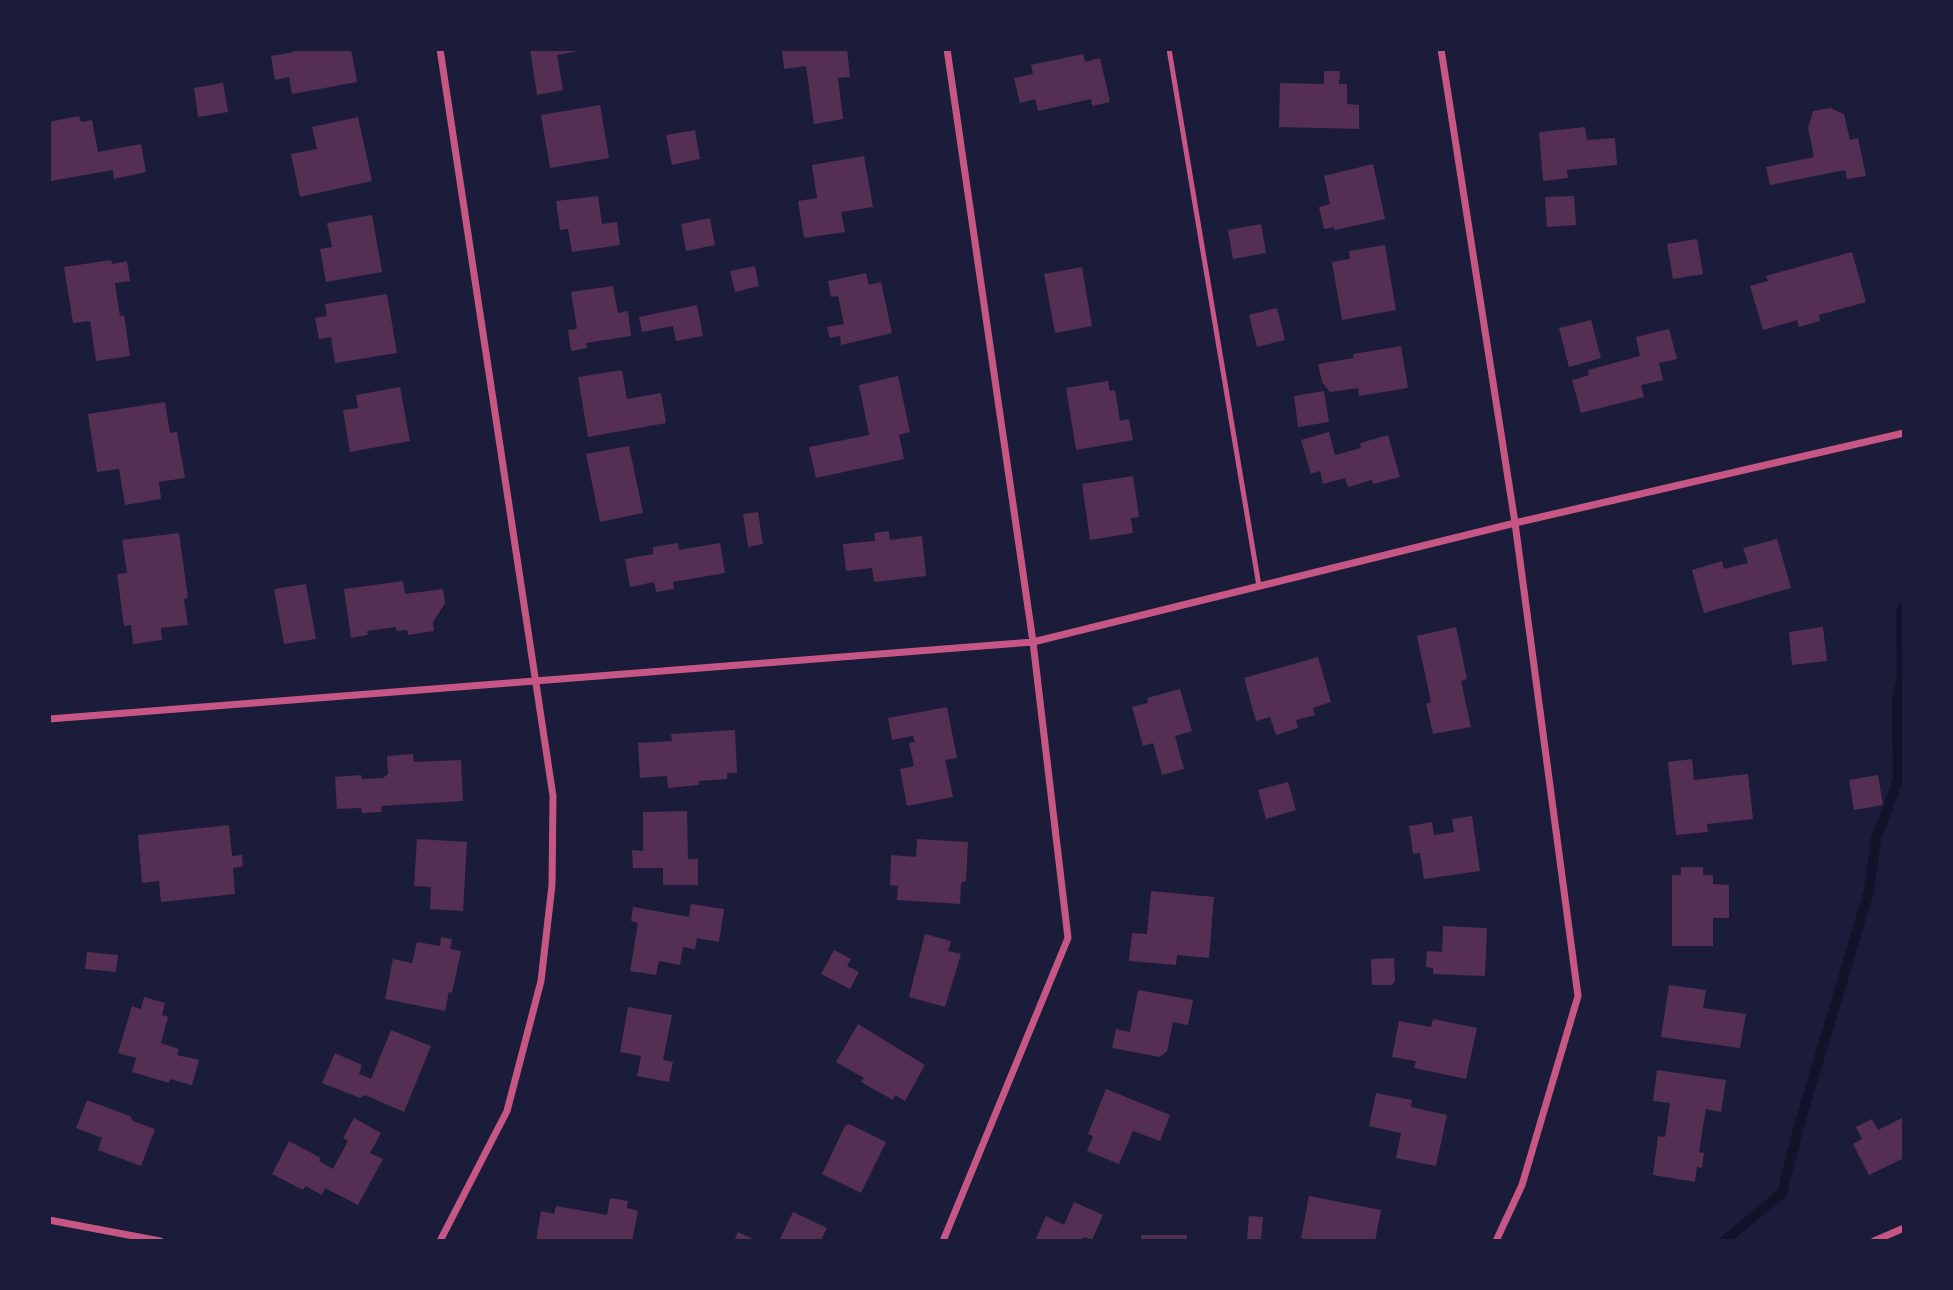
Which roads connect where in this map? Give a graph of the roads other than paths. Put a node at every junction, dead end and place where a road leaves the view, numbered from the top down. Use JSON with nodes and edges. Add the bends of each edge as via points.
{"nodes":[{"id":1,"x":440,"y":49,"type":"edge"},
{"id":2,"x":947,"y":49,"type":"edge"},
{"id":3,"x":1169,"y":49,"type":"edge"},
{"id":4,"x":1441,"y":49,"type":"edge"},
{"id":5,"x":1904,"y":433,"type":"edge"},
{"id":6,"x":1515,"y":523,"type":"junction"},
{"id":7,"x":1259,"y":586,"type":"junction"},
{"id":8,"x":1033,"y":642,"type":"junction"},
{"id":9,"x":537,"y":682,"type":"junction"},
{"id":10,"x":49,"y":719,"type":"edge"},
{"id":11,"x":49,"y":1220,"type":"edge"},
{"id":12,"x":1904,"y":1228,"type":"edge"},
{"id":13,"x":160,"y":1241,"type":"edge"},
{"id":14,"x":440,"y":1241,"type":"edge"},
{"id":15,"x":943,"y":1241,"type":"edge"},
{"id":16,"x":1496,"y":1241,"type":"edge"},
{"id":17,"x":1874,"y":1241,"type":"edge"}],
"edges":[{"from":1,"to":9,"type":"street"},
{"from":2,"to":8,"type":"street"},
{"from":3,"to":7,"type":"lane"},
{"from":4,"to":6,"type":"street"},
{"from":5,"to":6,"type":"street"},
{"from":6,"to":7,"type":"street"},
{"from":6,"to":16,"type":"street","via":[[1578,996],[1522,1185]]},
{"from":7,"to":8,"type":"street"},
{"from":8,"to":9,"type":"street"},
{"from":8,"to":15,"type":"street","via":[[1068,938]]},
{"from":9,"to":10,"type":"street"},
{"from":9,"to":14,"type":"street","via":[[553,796],[552,885],[541,981],[507,1111]]},
{"from":11,"to":13,"type":"street"},
{"from":12,"to":17,"type":"street"}]}
